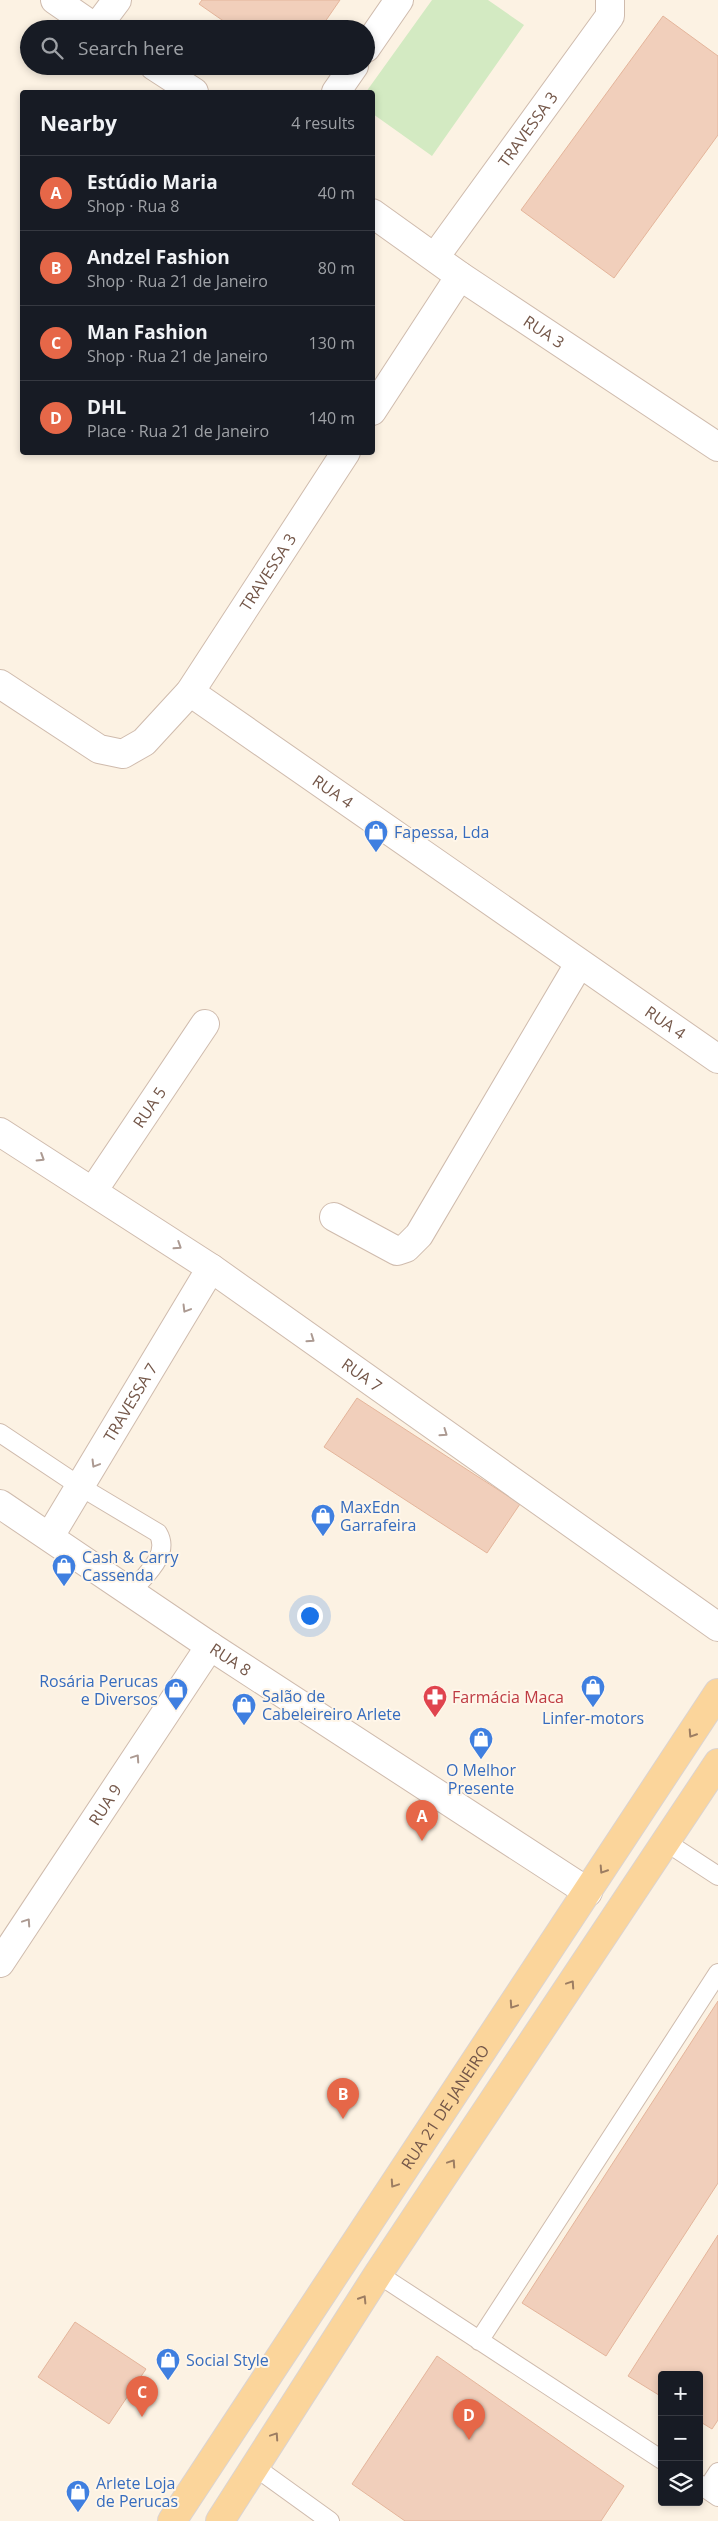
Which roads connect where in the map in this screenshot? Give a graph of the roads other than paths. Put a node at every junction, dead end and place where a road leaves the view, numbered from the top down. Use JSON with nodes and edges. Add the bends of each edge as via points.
{"nodes":[{"id":1,"x":55,"y":0,"type":"edge"},
{"id":2,"x":116,"y":0,"type":"edge"},
{"id":3,"x":399,"y":0,"type":"edge"},
{"id":4,"x":616,"y":1,"type":"edge"},
{"id":5,"x":84,"y":20,"type":"edge"},
{"id":6,"x":102,"y":20,"type":"edge"},
{"id":7,"x":375,"y":35,"type":"edge"},
{"id":8,"x":168,"y":75,"type":"edge"},
{"id":9,"x":348,"y":75,"type":"edge"},
{"id":10,"x":191,"y":90,"type":"edge"},
{"id":11,"x":337,"y":90,"type":"edge"},
{"id":12,"x":375,"y":215,"type":"edge"},
{"id":13,"x":435,"y":257,"type":"junction"},
{"id":14,"x":460,"y":276,"type":"junction"},
{"id":15,"x":375,"y":406,"type":"edge"},
{"id":16,"x":718,"y":447,"type":"edge"},
{"id":17,"x":344,"y":455,"type":"edge"},
{"id":18,"x":0,"y":684,"type":"edge"},
{"id":19,"x":190,"y":692,"type":"junction"},
{"id":20,"x":579,"y":964,"type":"junction"},
{"id":21,"x":205,"y":1024,"type":"dead end"},
{"id":22,"x":718,"y":1059,"type":"edge"},
{"id":23,"x":0,"y":1132,"type":"edge"},
{"id":24,"x":92,"y":1190,"type":"junction"},
{"id":25,"x":334,"y":1217,"type":"dead end"},
{"id":26,"x":211,"y":1268,"type":"junction"},
{"id":27,"x":0,"y":1433,"type":"edge"},
{"id":28,"x":81,"y":1487,"type":"junction"},
{"id":29,"x":0,"y":1504,"type":"edge"},
{"id":30,"x":50,"y":1536,"type":"junction"},
{"id":31,"x":131,"y":1592,"type":"junction"},
{"id":32,"x":718,"y":1627,"type":"edge"},
{"id":33,"x":210,"y":1646,"type":"junction"},
{"id":34,"x":718,"y":1693,"type":"edge"},
{"id":35,"x":718,"y":1763,"type":"edge"},
{"id":36,"x":666,"y":1842,"type":"junction"},
{"id":37,"x":718,"y":1876,"type":"edge"},
{"id":38,"x":588,"y":1892,"type":"junction"},
{"id":39,"x":0,"y":1963,"type":"edge"},
{"id":40,"x":718,"y":1974,"type":"edge"},
{"id":41,"x":378,"y":2274,"type":"junction"},
{"id":42,"x":479,"y":2341,"type":"junction"},
{"id":43,"x":658,"y":2457,"type":"edge"},
{"id":44,"x":255,"y":2467,"type":"junction"},
{"id":45,"x":718,"y":2472,"type":"edge"},
{"id":46,"x":708,"y":2490,"type":"edge"},
{"id":47,"x":172,"y":2521,"type":"edge"},
{"id":48,"x":220,"y":2521,"type":"edge"},
{"id":49,"x":330,"y":2521,"type":"edge"}],
"edges":[{"from":1,"to":5,"type":"street"},
{"from":2,"to":6,"type":"street"},
{"from":3,"to":7,"type":"street"},
{"from":4,"to":13,"type":"street","name":"TRAVESSA 3","via":[[610,16]]},
{"from":8,"to":10,"type":"street"},
{"from":9,"to":11,"type":"street"},
{"from":12,"to":13,"type":"street","name":"RUA 3"},
{"from":13,"to":14,"type":"street","name":"RUA 3"},
{"from":14,"to":15,"type":"street"},
{"from":14,"to":16,"type":"street","name":"RUA 3"},
{"from":17,"to":19,"type":"street","name":"TRAVESSA 3"},
{"from":18,"to":19,"type":"street","via":[[99,749],[123,754],[144,742]]},
{"from":19,"to":20,"type":"street","name":"RUA 4"},
{"from":20,"to":22,"type":"street","name":"RUA 4"},
{"from":20,"to":25,"type":"street","via":[[419,1235],[406,1248],[397,1251]]},
{"from":21,"to":24,"type":"street","name":"RUA 5"},
{"from":23,"to":24,"type":"street","name":"RUA 7","one_way":true},
{"from":24,"to":26,"type":"street","name":"RUA 7","one_way":true},
{"from":26,"to":28,"type":"street","name":"TRAVESSA 7","one_way":true},
{"from":26,"to":32,"type":"street","name":"RUA 7","one_way":true},
{"from":27,"to":28,"type":"lane"},
{"from":28,"to":30,"type":"street","name":"TRAVESSA 7"},
{"from":28,"to":31,"type":"lane","via":[[158,1533],[164,1542],[162,1554]]},
{"from":29,"to":30,"type":"street","name":"RUA 8"},
{"from":30,"to":31,"type":"street","name":"RUA 8"},
{"from":31,"to":33,"type":"street","name":"RUA 8"},
{"from":33,"to":38,"type":"street","name":"RUA 8"},
{"from":39,"to":33,"type":"street","name":"RUA 9","one_way":true},
{"from":34,"to":38,"type":"main road","name":"RUA 21 DE JANEIRO","one_way":true},
{"from":35,"to":36,"type":"main road"},
{"from":36,"to":37,"type":"lane"},
{"from":41,"to":36,"type":"main road","one_way":true},
{"from":38,"to":47,"type":"main road","name":"RUA 21 DE JANEIRO","one_way":true},
{"from":40,"to":42,"type":"lane"},
{"from":41,"to":42,"type":"lane"},
{"from":44,"to":41,"type":"main road","one_way":true},
{"from":42,"to":43,"type":"lane"},
{"from":44,"to":48,"type":"main road"},
{"from":44,"to":49,"type":"lane"},
{"from":45,"to":46,"type":"lane"}]}
